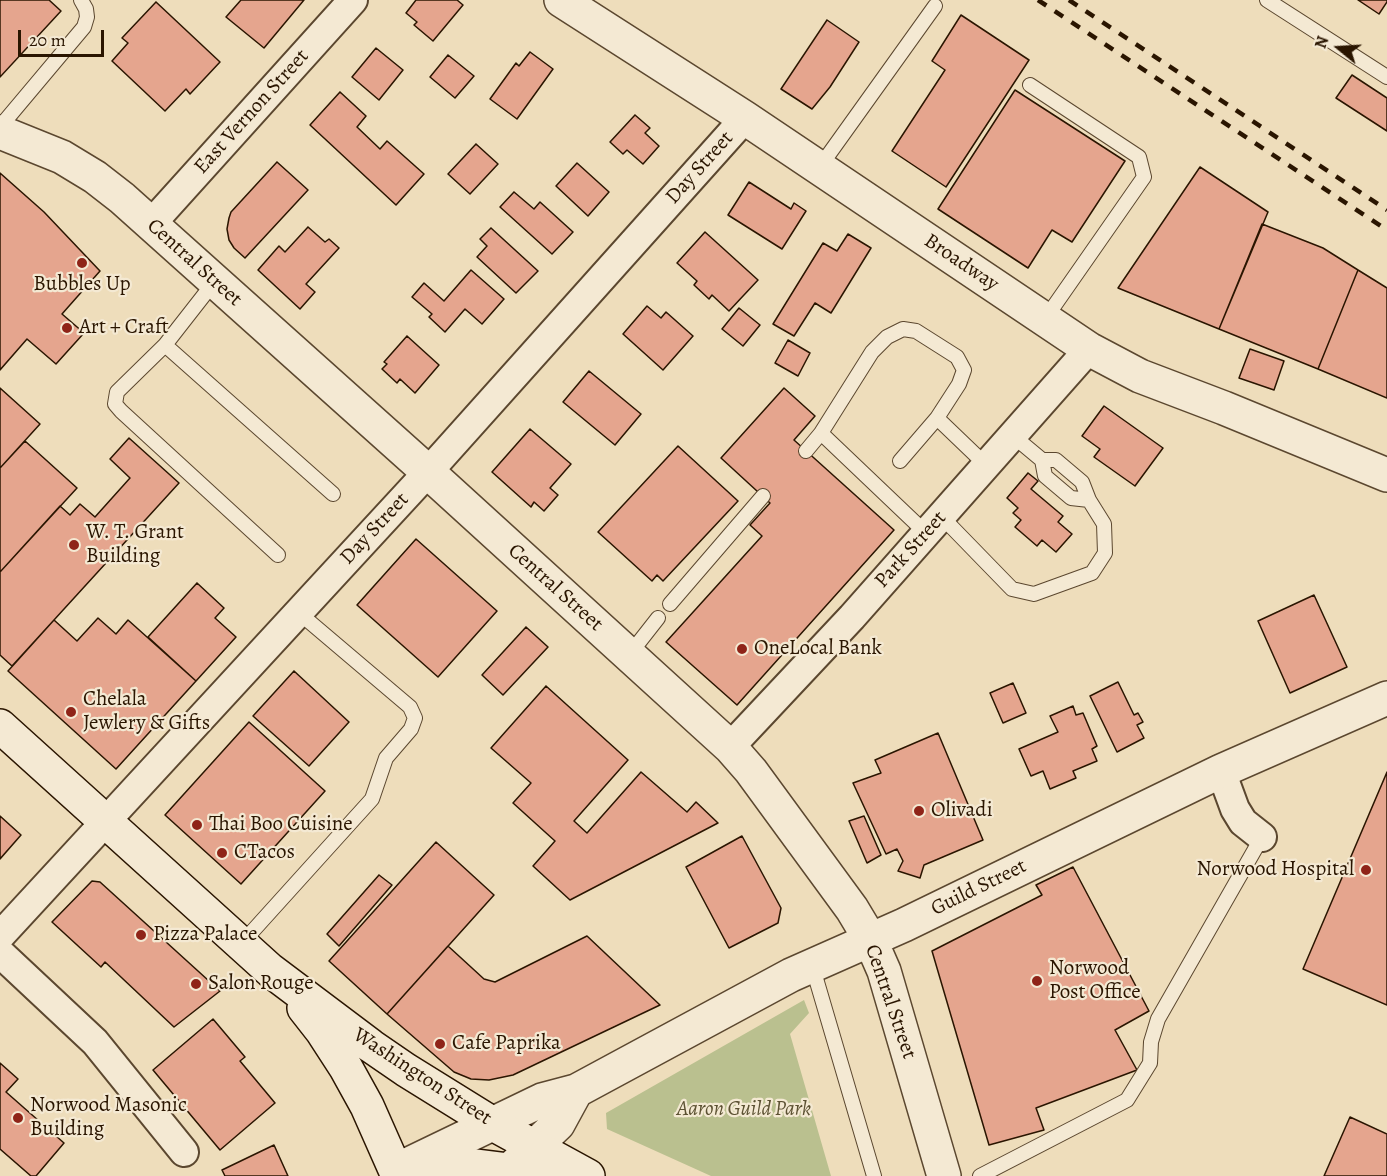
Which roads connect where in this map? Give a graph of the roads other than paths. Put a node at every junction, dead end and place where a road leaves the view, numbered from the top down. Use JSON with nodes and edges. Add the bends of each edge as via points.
{"nodes":[{"id":1,"x":81,"y":0,"type":"edge"},
{"id":2,"x":353,"y":0,"type":"edge"},
{"id":3,"x":561,"y":0,"type":"edge"},
{"id":4,"x":1267,"y":0,"type":"edge"},
{"id":5,"x":935,"y":6,"type":"dead end"},
{"id":6,"x":1387,"y":77,"type":"edge"},
{"id":7,"x":1030,"y":85,"type":"dead end"},
{"id":8,"x":745,"y":118,"type":"junction"},
{"id":9,"x":0,"y":127,"type":"edge"},
{"id":10,"x":0,"y":132,"type":"edge"},
{"id":11,"x":819,"y":168,"type":"junction"},
{"id":12,"x":151,"y":224,"type":"junction"},
{"id":13,"x":215,"y":281,"type":"junction"},
{"id":14,"x":1045,"y":319,"type":"junction"},
{"id":15,"x":165,"y":345,"type":"junction"},
{"id":16,"x":1089,"y":349,"type":"junction"},
{"id":17,"x":937,"y":418,"type":"junction"},
{"id":18,"x":821,"y":433,"type":"junction"},
{"id":19,"x":1012,"y":435,"type":"junction"},
{"id":20,"x":806,"y":451,"type":"dead end"},
{"id":21,"x":1042,"y":460,"type":"junction"},
{"id":22,"x":900,"y":461,"type":"dead end"},
{"id":23,"x":986,"y":465,"type":"junction"},
{"id":24,"x":428,"y":472,"type":"junction"},
{"id":25,"x":1387,"y":475,"type":"edge"},
{"id":26,"x":333,"y":494,"type":"dead end"},
{"id":27,"x":763,"y":496,"type":"dead end"},
{"id":28,"x":1089,"y":500,"type":"junction"},
{"id":29,"x":934,"y":524,"type":"junction"},
{"id":30,"x":278,"y":555,"type":"dead end"},
{"id":31,"x":670,"y":604,"type":"dead end"},
{"id":32,"x":298,"y":612,"type":"junction"},
{"id":33,"x":658,"y":618,"type":"dead end"},
{"id":34,"x":629,"y":655,"type":"junction"},
{"id":35,"x":1387,"y":698,"type":"edge"},
{"id":36,"x":0,"y":726,"type":"edge"},
{"id":37,"x":730,"y":747,"type":"junction"},
{"id":38,"x":1221,"y":771,"type":"junction"},
{"id":39,"x":104,"y":821,"type":"junction"},
{"id":40,"x":1263,"y":837,"type":"joint"},
{"id":41,"x":0,"y":936,"type":"edge"},
{"id":42,"x":870,"y":939,"type":"junction"},
{"id":43,"x":241,"y":944,"type":"junction"},
{"id":44,"x":0,"y":952,"type":"edge"},
{"id":45,"x":812,"y":965,"type":"junction"},
{"id":46,"x":270,"y":970,"type":"junction"},
{"id":47,"x":576,"y":1091,"type":"junction"},
{"id":48,"x":493,"y":1124,"type":"junction"},
{"id":49,"x":536,"y":1146,"type":"junction"},
{"id":50,"x":184,"y":1152,"type":"dead end"},
{"id":51,"x":397,"y":1173,"type":"edge"},
{"id":52,"x":506,"y":1174,"type":"edge"},
{"id":53,"x":584,"y":1174,"type":"edge"},
{"id":54,"x":874,"y":1176,"type":"edge"},
{"id":55,"x":944,"y":1176,"type":"edge"},
{"id":56,"x":980,"y":1176,"type":"edge"}],
"edges":[{"from":1,"to":9,"type":"lane","via":[[87,17],[84,27]]},
{"from":2,"to":12,"type":"street","name":"East Vernon Street"},
{"from":3,"to":8,"type":"street","name":"Broadway"},
{"from":4,"to":6,"type":"lane"},
{"from":5,"to":11,"type":"lane"},
{"from":7,"to":14,"type":"lane","via":[[1139,157],[1144,177]]},
{"from":8,"to":11,"type":"street","name":"Broadway"},
{"from":8,"to":24,"type":"street","name":"Day Street"},
{"from":10,"to":12,"type":"street","name":"Central Street","via":[[62,157],[95,177]]},
{"from":11,"to":14,"type":"street","name":"Broadway"},
{"from":12,"to":13,"type":"street","name":"Central Street"},
{"from":13,"to":15,"type":"lane"},
{"from":13,"to":24,"type":"street","name":"Central Street"},
{"from":14,"to":16,"type":"street","name":"Broadway"},
{"from":15,"to":26,"type":"lane"},
{"from":15,"to":30,"type":"lane","via":[[117,392],[116,404]]},
{"from":16,"to":19,"type":"street","name":"Park Street"},
{"from":16,"to":25,"type":"street","name":"Broadway","via":[[1140,376]]},
{"from":17,"to":18,"type":"lane","via":[[964,370],[957,357],[916,331],[903,329],[887,336],[872,352]]},
{"from":17,"to":22,"type":"lane"},
{"from":17,"to":23,"type":"lane"},
{"from":18,"to":20,"type":"lane"},
{"from":18,"to":29,"type":"lane"},
{"from":19,"to":21,"type":"lane"},
{"from":19,"to":23,"type":"street","name":"Park Street"},
{"from":21,"to":28,"type":"lane","via":[[1056,460],[1082,482]]},
{"from":21,"to":28,"type":"lane","via":[[1045,476],[1071,498]]},
{"from":23,"to":29,"type":"street","name":"Park Street"},
{"from":24,"to":32,"type":"street","name":"Day Street"},
{"from":24,"to":34,"type":"street","name":"Central Street"},
{"from":27,"to":31,"type":"lane"},
{"from":28,"to":29,"type":"lane","via":[[1104,525],[1105,553],[1092,573],[1034,594],[1012,589]]},
{"from":29,"to":37,"type":"street","name":"Park Street"},
{"from":32,"to":39,"type":"street","name":"Day Street"},
{"from":32,"to":43,"type":"lane","via":[[410,707],[415,718],[411,729],[386,758],[372,799]]},
{"from":33,"to":34,"type":"lane"},
{"from":34,"to":37,"type":"street","name":"Central Street"},
{"from":35,"to":38,"type":"street","name":"Guild Street"},
{"from":36,"to":39,"type":"street","name":"Washington Street"},
{"from":37,"to":42,"type":"street","name":"Central Street","via":[[779,808]]},
{"from":38,"to":40,"type":"street","via":[[1243,822]]},
{"from":38,"to":42,"type":"street","name":"Guild Street"},
{"from":39,"to":41,"type":"street","name":"Day Street"},
{"from":39,"to":43,"type":"street","name":"Washington Street"},
{"from":40,"to":56,"type":"lane","via":[[1158,1019],[1150,1064],[1127,1100]]},
{"from":42,"to":45,"type":"street","name":"Guild Street"},
{"from":42,"to":55,"type":"street","name":"Central Street","via":[[884,971]]},
{"from":43,"to":46,"type":"street","name":"Washington Street"},
{"from":44,"to":50,"type":"street","via":[[95,1042]]},
{"from":45,"to":47,"type":"street","name":"Guild Street"},
{"from":45,"to":54,"type":"lane"},
{"from":46,"to":48,"type":"street","name":"Washington Street","via":[[371,1046]]},
{"from":46,"to":51,"type":"street","name":"Washington Street","via":[[322,1031],[346,1068]]},
{"from":47,"to":48,"type":"street","name":"Guild Street","via":[[542,1100]]},
{"from":47,"to":49,"type":"street","via":[[558,1124]]},
{"from":48,"to":49,"type":"street","name":"Washington Street"},
{"from":48,"to":51,"type":"street","name":"Guild Street"},
{"from":49,"to":52,"type":"street"},
{"from":49,"to":53,"type":"street","name":"Washington Street"},
{"from":51,"to":52,"type":"street","name":"Washington Street","via":[[437,1161]]},
{"from":52,"to":53,"type":"street","name":"Washington Street"}]}
